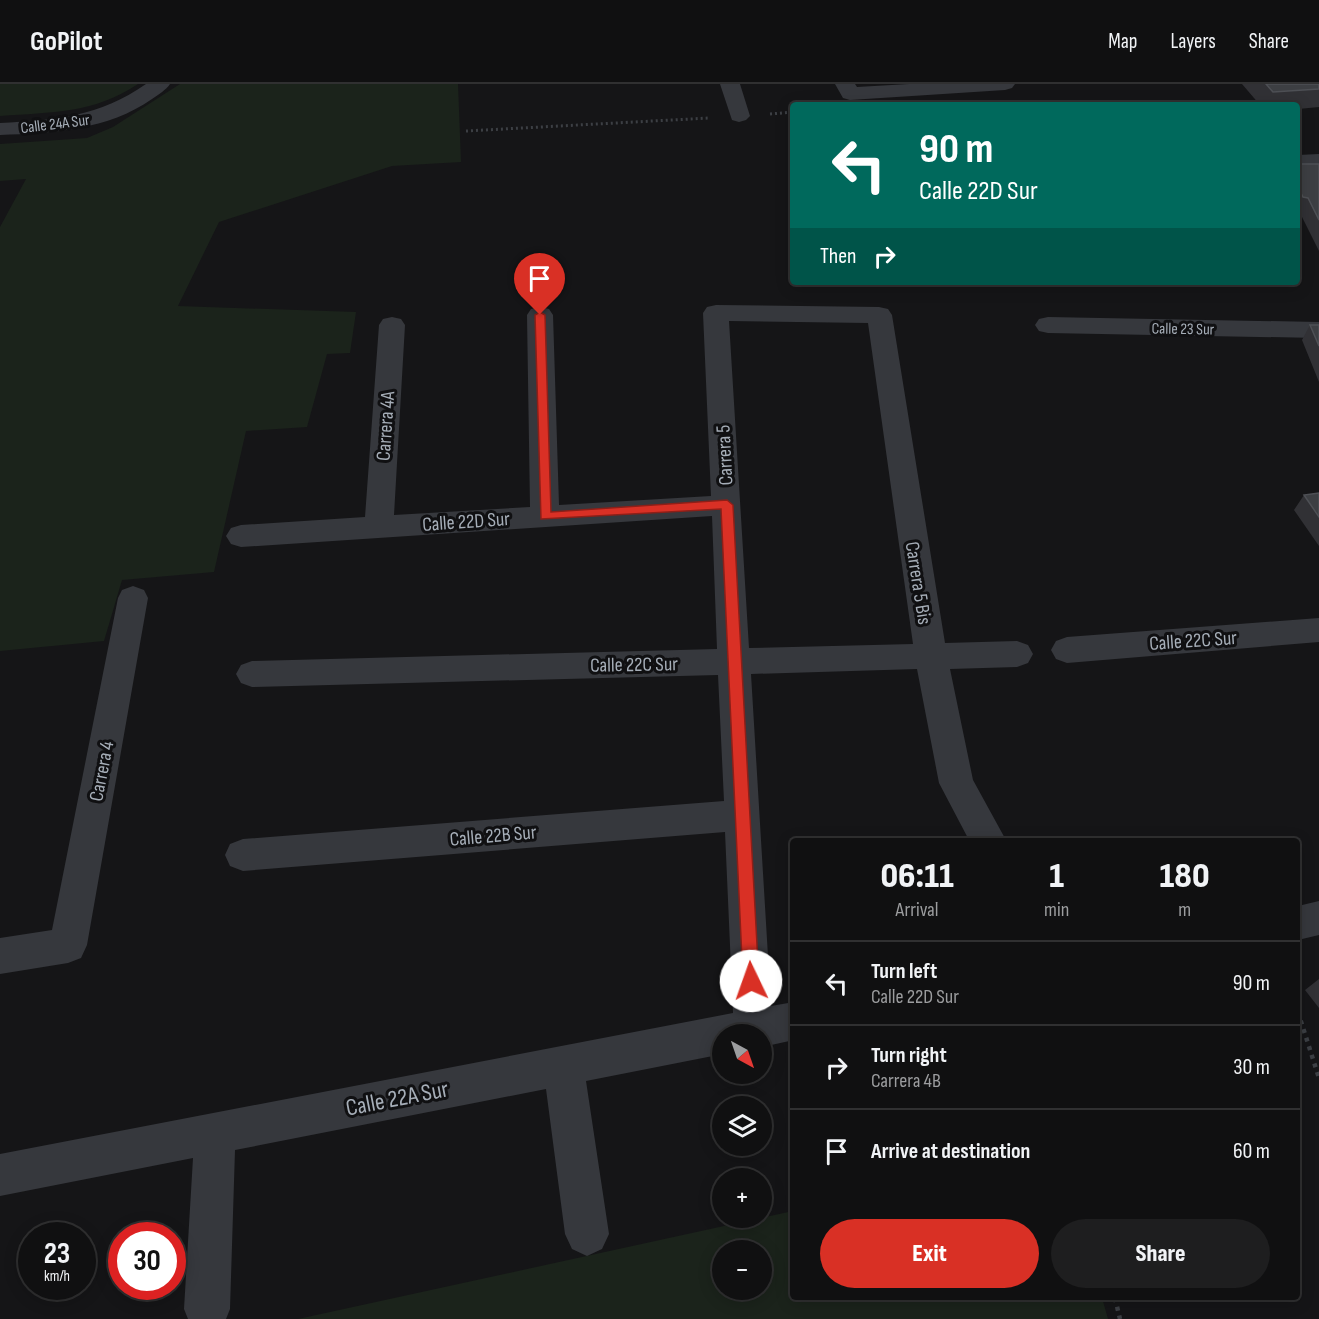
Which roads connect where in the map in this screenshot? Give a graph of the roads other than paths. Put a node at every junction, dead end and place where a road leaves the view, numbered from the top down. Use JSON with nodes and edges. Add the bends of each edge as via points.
{"nodes":[{"id":1,"x":160,"y":84,"type":"edge"},
{"id":2,"x":730,"y":84,"type":"edge"},
{"id":3,"x":1005,"y":84,"type":"edge"},
{"id":4,"x":848,"y":89,"type":"edge"},
{"id":5,"x":739,"y":116,"type":"road end"},
{"id":6,"x":0,"y":129,"type":"edge"},
{"id":7,"x":1300,"y":160,"type":"edge"},
{"id":8,"x":1319,"y":161,"type":"edge"},
{"id":9,"x":716,"y":313,"type":"joint"},
{"id":10,"x":540,"y":315,"type":"dead end"},
{"id":11,"x":392,"y":324,"type":"dead end"},
{"id":12,"x":1048,"y":325,"type":"dead end"},
{"id":13,"x":1319,"y":330,"type":"edge"},
{"id":14,"x":727,"y":505,"type":"junction"},
{"id":15,"x":545,"y":516,"type":"junction"},
{"id":16,"x":380,"y":527,"type":"junction"},
{"id":17,"x":242,"y":536,"type":"dead end"},
{"id":18,"x":133,"y":598,"type":"dead end"},
{"id":19,"x":1319,"y":630,"type":"edge"},
{"id":20,"x":1067,"y":650,"type":"dead end"},
{"id":21,"x":1017,"y":654,"type":"dead end"},
{"id":22,"x":931,"y":656,"type":"junction"},
{"id":23,"x":736,"y":662,"type":"junction"},
{"id":24,"x":252,"y":674,"type":"dead end"},
{"id":25,"x":743,"y":815,"type":"junction"},
{"id":26,"x":987,"y":838,"type":"edge"},
{"id":27,"x":243,"y":855,"type":"dead end"},
{"id":28,"x":1319,"y":918,"type":"edge"},
{"id":29,"x":1300,"y":922,"type":"edge"},
{"id":30,"x":0,"y":956,"type":"edge"},
{"id":31,"x":790,"y":1022,"type":"edge"},
{"id":32,"x":753,"y":1024,"type":"edge"},
{"id":33,"x":772,"y":1025,"type":"edge"},
{"id":34,"x":712,"y":1037,"type":"edge"},
{"id":35,"x":563,"y":1066,"type":"junction"},
{"id":36,"x":215,"y":1134,"type":"junction"},
{"id":37,"x":0,"y":1175,"type":"edge"},
{"id":38,"x":587,"y":1234,"type":"dead end"},
{"id":39,"x":207,"y":1309,"type":"dead end"}],
"edges":[{"from":1,"to":6,"type":"street","name":"Calle 24A Sur","via":[[133,104],[110,114],[69,125]]},
{"from":2,"to":5,"type":"street"},
{"from":3,"to":4,"type":"street"},
{"from":7,"to":8,"type":"street"},
{"from":9,"to":14,"type":"street","name":"Carrera 5"},
{"from":9,"to":22,"type":"street","name":"Carrera 5 Bis","via":[[879,315]]},
{"from":10,"to":15,"type":"street"},
{"from":11,"to":16,"type":"street","name":"Carrera 4A"},
{"from":12,"to":13,"type":"street","name":"Calle 23 Sur"},
{"from":14,"to":15,"type":"street","name":"Calle 22D Sur"},
{"from":14,"to":23,"type":"street","name":"Carrera 5"},
{"from":15,"to":16,"type":"street","name":"Calle 22D Sur"},
{"from":16,"to":17,"type":"street","name":"Calle 22D Sur"},
{"from":18,"to":30,"type":"street","name":"Carrera 4","via":[[68,945]]},
{"from":19,"to":20,"type":"street","name":"Calle 22C Sur"},
{"from":21,"to":22,"type":"street","name":"Calle 22C Sur"},
{"from":22,"to":23,"type":"street","name":"Calle 22C Sur"},
{"from":22,"to":26,"type":"street","name":"Carrera 5 Bis","via":[[956,783]]},
{"from":23,"to":24,"type":"street","name":"Calle 22C Sur"},
{"from":23,"to":25,"type":"street","name":"Carrera 5"},
{"from":25,"to":27,"type":"street","name":"Calle 22B Sur"},
{"from":25,"to":32,"type":"street","name":"Carrera 5"},
{"from":28,"to":29,"type":"street"},
{"from":31,"to":33,"type":"street","name":"Calle 22A Sur"},
{"from":34,"to":35,"type":"street","name":"Calle 22A Sur"},
{"from":35,"to":36,"type":"street","name":"Calle 22A Sur"},
{"from":35,"to":38,"type":"street"},
{"from":36,"to":37,"type":"street","name":"Calle 22A Sur"},
{"from":36,"to":39,"type":"street"}]}
